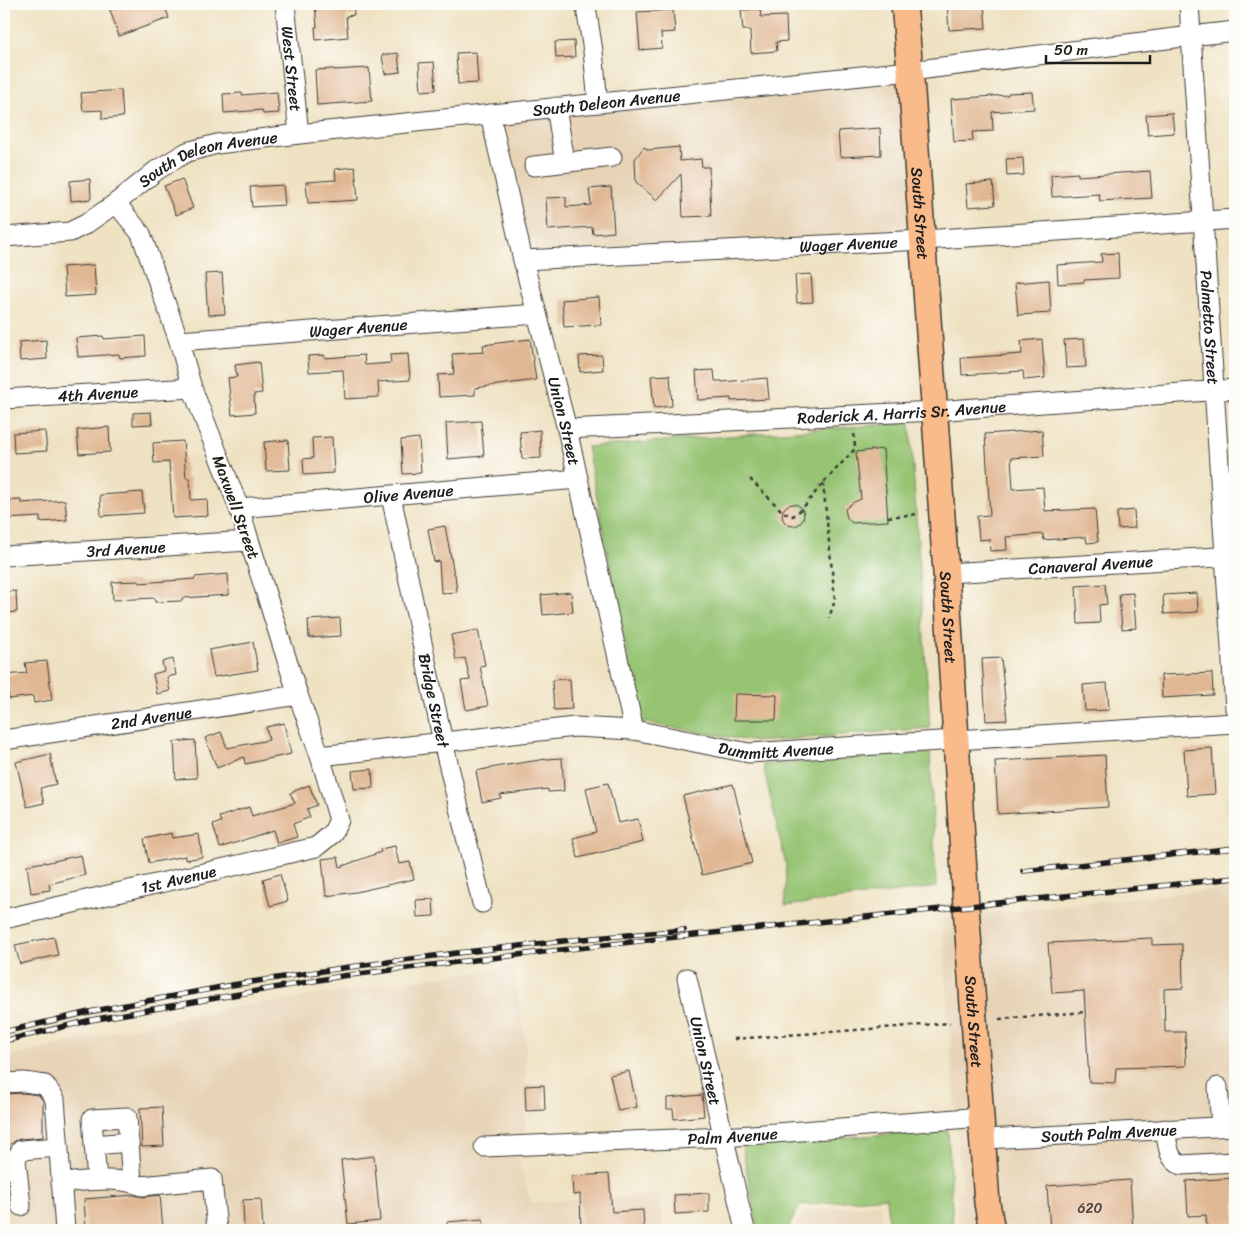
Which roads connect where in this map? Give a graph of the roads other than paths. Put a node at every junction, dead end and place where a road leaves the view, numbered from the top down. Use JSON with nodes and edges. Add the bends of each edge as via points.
{"nodes":[{"id":1,"x":286,"y":4,"type":"edge"},
{"id":2,"x":904,"y":4,"type":"edge"},
{"id":3,"x":1189,"y":4,"type":"edge"},
{"id":4,"x":586,"y":7,"type":"dead end"},
{"id":5,"x":1235,"y":31,"type":"edge"},
{"id":6,"x":1191,"y":36,"type":"junction"},
{"id":7,"x":910,"y":71,"type":"junction"},
{"id":8,"x":598,"y":103,"type":"junction"},
{"id":9,"x":556,"y":107,"type":"junction"},
{"id":10,"x":490,"y":114,"type":"junction"},
{"id":11,"x":299,"y":134,"type":"junction"},
{"id":12,"x":612,"y":157,"type":"dead end"},
{"id":13,"x":564,"y":162,"type":"junction"},
{"id":14,"x":534,"y":166,"type":"dead end"},
{"id":15,"x":116,"y":203,"type":"junction"},
{"id":16,"x":1235,"y":219,"type":"edge"},
{"id":17,"x":1203,"y":221,"type":"junction"},
{"id":18,"x":4,"y":237,"type":"edge"},
{"id":19,"x":922,"y":240,"type":"junction"},
{"id":20,"x":522,"y":260,"type":"junction"},
{"id":21,"x":537,"y":314,"type":"junction"},
{"id":22,"x":179,"y":341,"type":"junction"},
{"id":23,"x":192,"y":388,"type":"junction"},
{"id":24,"x":1235,"y":389,"type":"edge"},
{"id":25,"x":1215,"y":390,"type":"junction"},
{"id":26,"x":4,"y":399,"type":"edge"},
{"id":27,"x":935,"y":411,"type":"junction"},
{"id":28,"x":567,"y":429,"type":"junction"},
{"id":29,"x":578,"y":479,"type":"junction"},
{"id":30,"x":391,"y":496,"type":"junction"},
{"id":31,"x":239,"y":508,"type":"junction"},
{"id":32,"x":249,"y":541,"type":"junction"},
{"id":33,"x":4,"y":556,"type":"edge"},
{"id":34,"x":1230,"y":557,"type":"edge"},
{"id":35,"x":946,"y":573,"type":"junction"},
{"id":36,"x":298,"y":695,"type":"junction"},
{"id":37,"x":1235,"y":709,"type":"edge"},
{"id":38,"x":1235,"y":724,"type":"edge"},
{"id":39,"x":634,"y":730,"type":"junction"},
{"id":40,"x":4,"y":740,"type":"edge"},
{"id":41,"x":956,"y":740,"type":"junction"},
{"id":42,"x":443,"y":742,"type":"junction"},
{"id":43,"x":320,"y":756,"type":"junction"},
{"id":44,"x":339,"y":820,"type":"joint"},
{"id":45,"x":482,"y":903,"type":"dead end"},
{"id":46,"x":4,"y":919,"type":"edge"},
{"id":47,"x":687,"y":978,"type":"dead end"},
{"id":48,"x":4,"y":1083,"type":"edge"},
{"id":49,"x":1218,"y":1087,"type":"dead end"},
{"id":50,"x":1228,"y":1126,"type":"edge"},
{"id":51,"x":983,"y":1128,"type":"junction"},
{"id":52,"x":1165,"y":1129,"type":"junction"},
{"id":53,"x":724,"y":1137,"type":"junction"},
{"id":54,"x":129,"y":1142,"type":"junction"},
{"id":55,"x":94,"y":1145,"type":"junction"},
{"id":56,"x":59,"y":1147,"type":"junction"},
{"id":57,"x":484,"y":1147,"type":"dead end"},
{"id":58,"x":1235,"y":1162,"type":"edge"},
{"id":59,"x":97,"y":1180,"type":"junction"},
{"id":60,"x":132,"y":1182,"type":"junction"},
{"id":61,"x":61,"y":1183,"type":"junction"},
{"id":62,"x":987,"y":1203,"type":"junction"},
{"id":63,"x":22,"y":1206,"type":"dead end"},
{"id":64,"x":65,"y":1230,"type":"edge"},
{"id":65,"x":217,"y":1230,"type":"edge"},
{"id":66,"x":745,"y":1230,"type":"edge"},
{"id":67,"x":982,"y":1230,"type":"edge"},
{"id":68,"x":992,"y":1230,"type":"edge"}],
"edges":[{"from":1,"to":11,"type":"street","name":"West Street"},
{"from":2,"to":7,"type":"main road","name":"South Street"},
{"from":3,"to":6,"type":"street","name":"Palmetto Street"},
{"from":4,"to":8,"type":"street"},
{"from":5,"to":6,"type":"street","name":"South Deleon Avenue"},
{"from":6,"to":7,"type":"street","name":"South Deleon Avenue"},
{"from":6,"to":17,"type":"street","name":"Palmetto Street"},
{"from":7,"to":8,"type":"street","name":"South Deleon Avenue"},
{"from":7,"to":19,"type":"main road","name":"South Street"},
{"from":8,"to":9,"type":"street","name":"South Deleon Avenue"},
{"from":9,"to":10,"type":"street","name":"South Deleon Avenue"},
{"from":9,"to":13,"type":"street"},
{"from":10,"to":11,"type":"street","name":"South Deleon Avenue"},
{"from":10,"to":20,"type":"street","name":"Union Street"},
{"from":11,"to":15,"type":"street","name":"South Deleon Avenue","via":[[217,144],[187,152],[157,170]]},
{"from":12,"to":13,"type":"street"},
{"from":13,"to":14,"type":"street"},
{"from":15,"to":18,"type":"street","name":"South Deleon Avenue","via":[[70,232]]},
{"from":15,"to":22,"type":"street","name":"Maxwell Street","via":[[141,234]]},
{"from":16,"to":17,"type":"street","name":"Wager Avenue"},
{"from":17,"to":19,"type":"street","name":"Wager Avenue"},
{"from":17,"to":25,"type":"street","name":"Palmetto Street"},
{"from":19,"to":20,"type":"street","name":"Wager Avenue"},
{"from":19,"to":27,"type":"main road","name":"South Street"},
{"from":20,"to":21,"type":"street","name":"Union Street"},
{"from":21,"to":22,"type":"street","name":"Wager Avenue"},
{"from":21,"to":28,"type":"street","name":"Union Street"},
{"from":22,"to":23,"type":"street","name":"Maxwell Street"},
{"from":23,"to":26,"type":"street","name":"4th Avenue"},
{"from":23,"to":31,"type":"street","name":"Maxwell Street"},
{"from":24,"to":25,"type":"street","name":"Roderick A. Harris Sr. Avenue"},
{"from":25,"to":27,"type":"street","name":"Roderick A. Harris Sr. Avenue"},
{"from":25,"to":34,"type":"street","name":"Palmetto Street"},
{"from":27,"to":28,"type":"street","name":"Roderick A. Harris Sr. Avenue"},
{"from":27,"to":35,"type":"main road","name":"South Street"},
{"from":28,"to":29,"type":"street","name":"Union Street"},
{"from":29,"to":30,"type":"street","name":"Olive Avenue"},
{"from":29,"to":39,"type":"street","name":"Union Street"},
{"from":30,"to":31,"type":"street","name":"Olive Avenue"},
{"from":30,"to":42,"type":"street","name":"Bridge Street"},
{"from":31,"to":32,"type":"street","name":"Maxwell Street"},
{"from":32,"to":33,"type":"street","name":"3rd Avenue"},
{"from":32,"to":36,"type":"street","name":"Maxwell Street"},
{"from":34,"to":35,"type":"street","name":"Canaveral Avenue"},
{"from":34,"to":37,"type":"street","name":"Palmetto Street"},
{"from":35,"to":41,"type":"main road","name":"South Street"},
{"from":36,"to":40,"type":"street","name":"2nd Avenue"},
{"from":36,"to":43,"type":"street","name":"Maxwell Street"},
{"from":38,"to":41,"type":"street","name":"Dummitt Avenue"},
{"from":39,"to":41,"type":"street","name":"Dummitt Avenue","via":[[749,753]]},
{"from":39,"to":42,"type":"street","name":"Dummitt Avenue","via":[[575,727]]},
{"from":41,"to":51,"type":"main road","name":"South Street"},
{"from":42,"to":43,"type":"street","name":"Dummitt Avenue"},
{"from":42,"to":45,"type":"street","name":"Bridge Street"},
{"from":43,"to":44,"type":"street","name":"Maxwell Street"},
{"from":44,"to":46,"type":"street","name":"1st Avenue","via":[[332,834],[316,847]]},
{"from":47,"to":53,"type":"street","name":"Union Street"},
{"from":48,"to":56,"type":"street","via":[[45,1085],[55,1099]]},
{"from":49,"to":50,"type":"street"},
{"from":50,"to":52,"type":"street","name":"South Palm Avenue"},
{"from":51,"to":52,"type":"street","name":"South Palm Avenue"},
{"from":51,"to":53,"type":"street","name":"Palm Avenue"},
{"from":51,"to":62,"type":"main road","name":"South Street"},
{"from":52,"to":58,"type":"street","via":[[1170,1156],[1180,1165]]},
{"from":53,"to":57,"type":"street","name":"Palm Avenue"},
{"from":53,"to":66,"type":"street","name":"Union Street"},
{"from":54,"to":55,"type":"street"},
{"from":54,"to":55,"type":"street","via":[[128,1117],[92,1119]]},
{"from":54,"to":60,"type":"street"},
{"from":55,"to":59,"type":"street"},
{"from":56,"to":61,"type":"street"},
{"from":56,"to":63,"type":"street","via":[[21,1150],[16,1160]]},
{"from":59,"to":60,"type":"street"},
{"from":59,"to":61,"type":"street"},
{"from":60,"to":65,"type":"street","via":[[142,1186],[212,1179]]},
{"from":61,"to":64,"type":"street"},
{"from":62,"to":67,"type":"main road"},
{"from":62,"to":68,"type":"main road","name":"South Street"}]}
